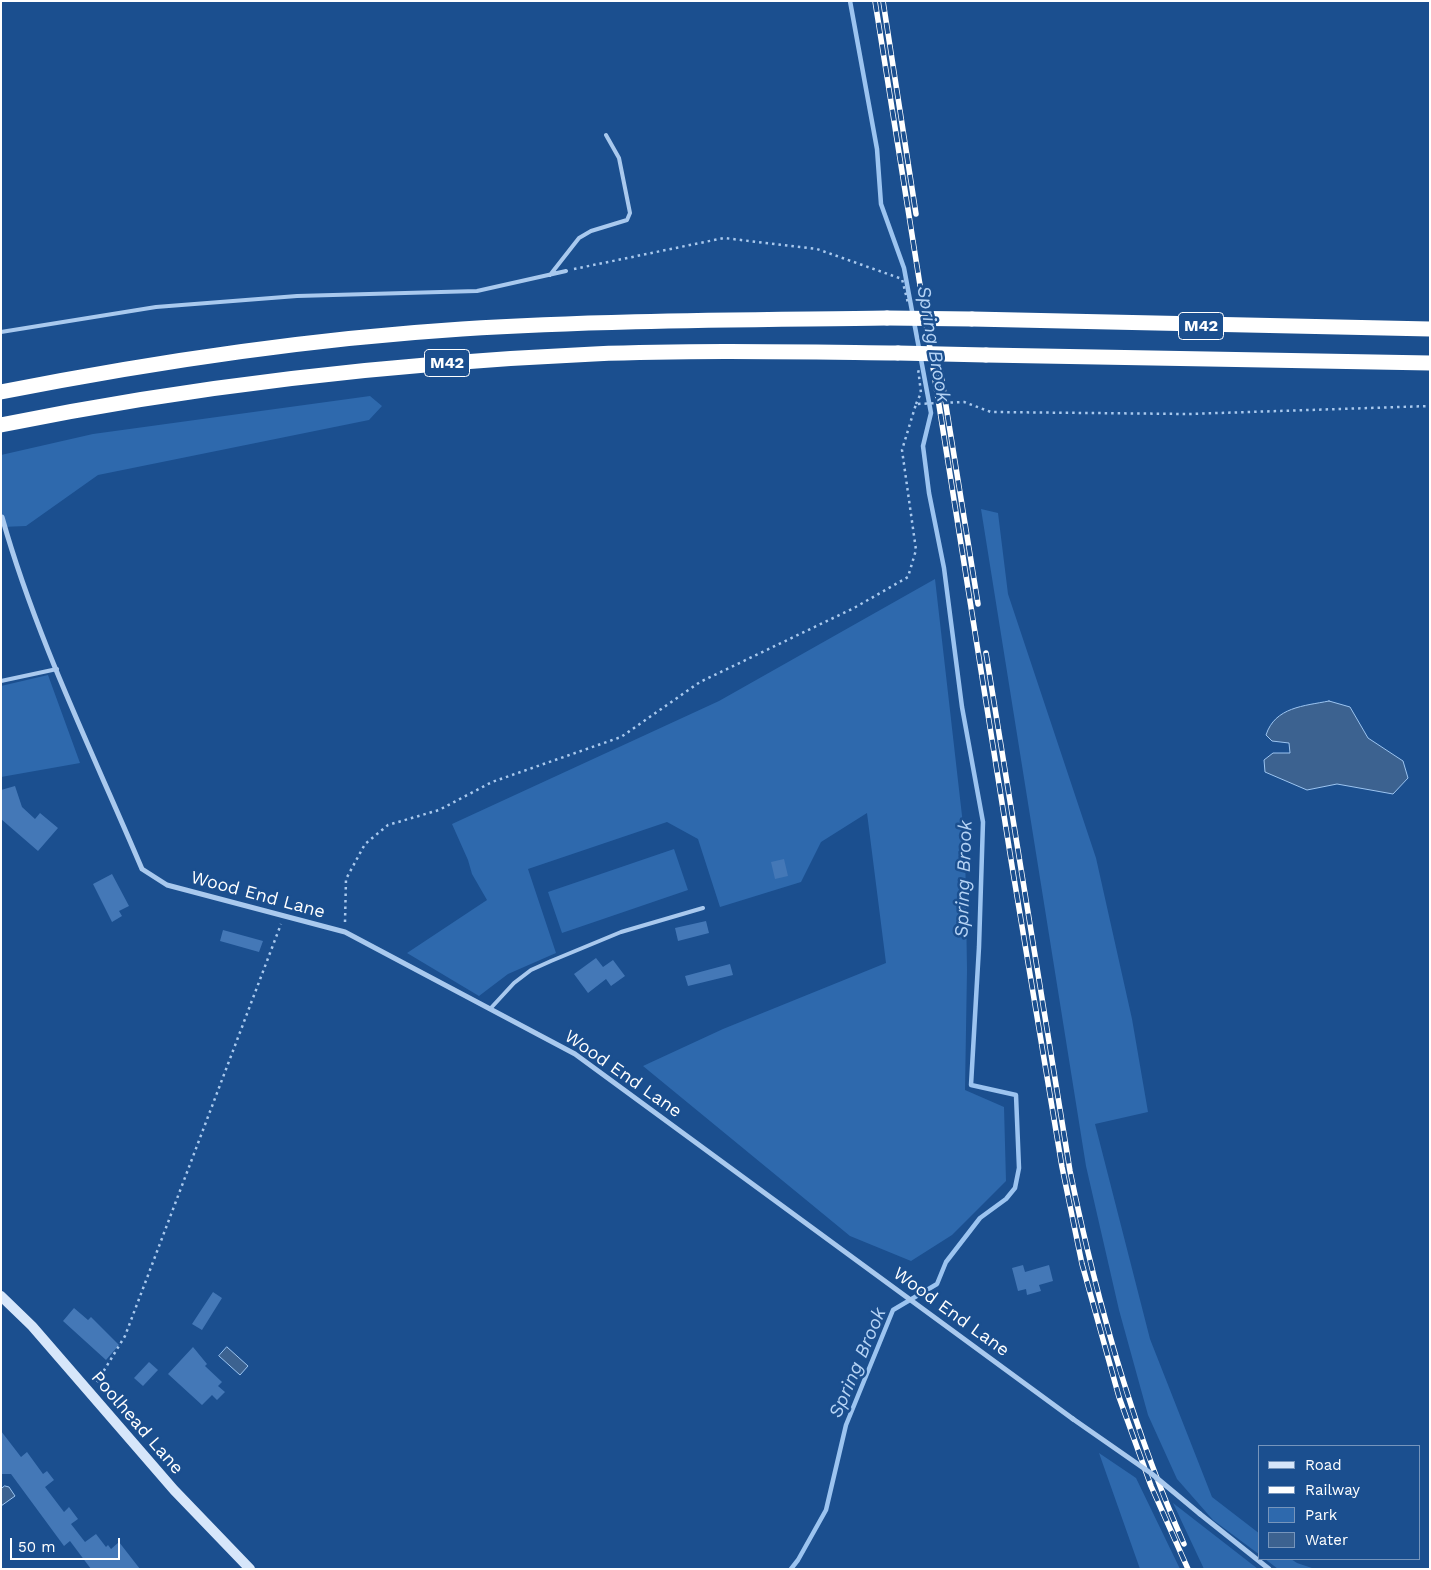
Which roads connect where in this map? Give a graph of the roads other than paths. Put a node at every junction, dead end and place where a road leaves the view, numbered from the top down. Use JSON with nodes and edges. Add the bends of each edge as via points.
{"nodes":[{"id":1,"x":606,"y":136,"type":"dead end"},
{"id":2,"x":566,"y":271,"type":"road end"},
{"id":3,"x":550,"y":274,"type":"junction"},
{"id":4,"x":1430,"y":330,"type":"edge"},
{"id":5,"x":1,"y":332,"type":"edge"},
{"id":6,"x":1430,"y":363,"type":"edge"},
{"id":7,"x":1,"y":392,"type":"edge"},
{"id":8,"x":1,"y":425,"type":"edge"},
{"id":9,"x":2,"y":517,"type":"edge"},
{"id":10,"x":57,"y":669,"type":"junction"},
{"id":11,"x":1,"y":681,"type":"edge"},
{"id":12,"x":703,"y":908,"type":"dead end"},
{"id":13,"x":490,"y":1009,"type":"junction"},
{"id":14,"x":1,"y":1296,"type":"edge"},
{"id":15,"x":250,"y":1569,"type":"edge"},
{"id":16,"x":1269,"y":1569,"type":"edge"}],
"edges":[{"from":1,"to":3,"type":"lane","via":[[619,158],[630,213],[628,220],[579,238]]},
{"from":2,"to":3,"type":"lane"},
{"from":3,"to":5,"type":"lane","via":[[477,291],[297,296],[156,307]]},
{"from":4,"to":7,"type":"highway","number":"M42","bridge":true,"via":[[887,318],[567,323],[382,335],[175,360]]},
{"from":6,"to":8,"type":"highway","number":"M42","bridge":true,"via":[[898,353],[595,354],[451,362],[267,380],[143,398]]},
{"from":9,"to":10,"type":"street","name":"Wood End Lane","via":[[14,559]]},
{"from":10,"to":11,"type":"lane"},
{"from":10,"to":13,"type":"street","name":"Wood End Lane","via":[[142,868],[167,885],[345,932]]},
{"from":12,"to":13,"type":"lane","via":[[621,932],[544,964],[514,983]]},
{"from":13,"to":16,"type":"street","name":"Wood End Lane","bridge":true,"via":[[575,1054],[1152,1474]]},
{"from":14,"to":15,"type":"street","name":"Poolhead Lane","via":[[32,1326],[174,1490]]}]}
